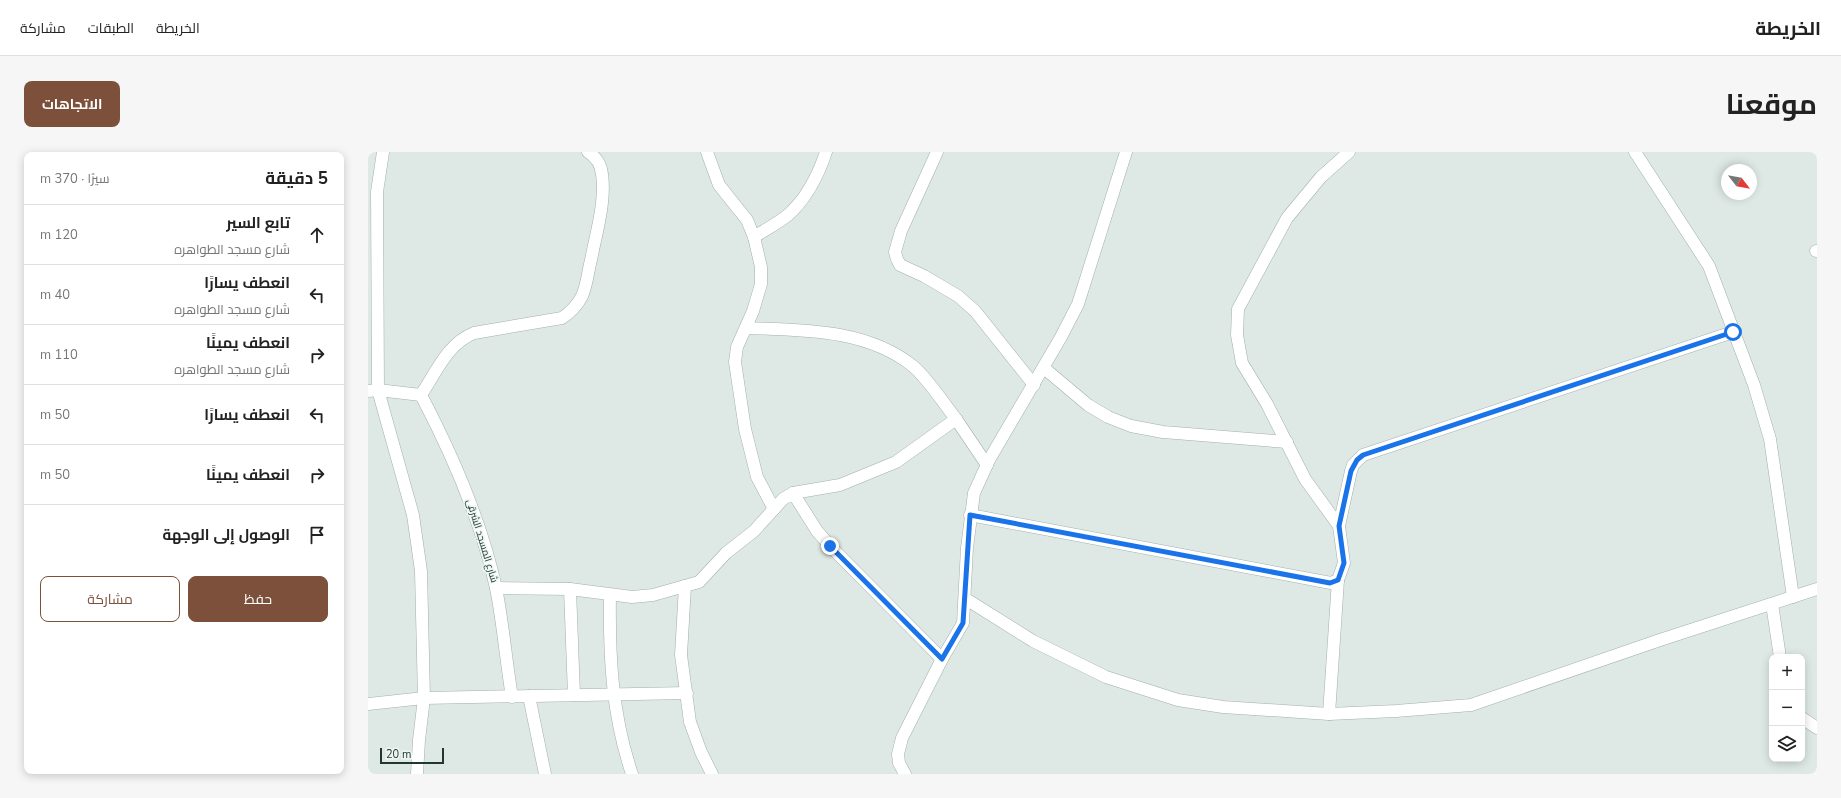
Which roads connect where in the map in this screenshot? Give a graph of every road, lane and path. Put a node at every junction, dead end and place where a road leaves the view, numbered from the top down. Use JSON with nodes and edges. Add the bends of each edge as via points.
{"nodes":[{"id":1,"x":383,"y":152,"type":"edge"},
{"id":2,"x":588,"y":152,"type":"edge"},
{"id":3,"x":707,"y":152,"type":"edge"},
{"id":4,"x":826,"y":152,"type":"edge"},
{"id":5,"x":936,"y":152,"type":"edge"},
{"id":6,"x":1126,"y":152,"type":"edge"},
{"id":7,"x":1350,"y":152,"type":"edge"},
{"id":8,"x":1636,"y":152,"type":"edge"},
{"id":9,"x":374,"y":165,"type":"edge"},
{"id":10,"x":754,"y":237,"type":"junction"},
{"id":11,"x":746,"y":328,"type":"junction"},
{"id":12,"x":1733,"y":332,"type":"junction"},
{"id":13,"x":1044,"y":368,"type":"junction"},
{"id":14,"x":1034,"y":385,"type":"junction"},
{"id":15,"x":373,"y":391,"type":"edge"},
{"id":16,"x":421,"y":395,"type":"junction"},
{"id":17,"x":956,"y":419,"type":"junction"},
{"id":18,"x":1287,"y":442,"type":"junction"},
{"id":19,"x":987,"y":465,"type":"junction"},
{"id":20,"x":793,"y":493,"type":"junction"},
{"id":21,"x":774,"y":509,"type":"junction"},
{"id":22,"x":970,"y":515,"type":"junction"},
{"id":23,"x":1339,"y":526,"type":"junction"},
{"id":24,"x":1338,"y":580,"type":"junction"},
{"id":25,"x":685,"y":586,"type":"junction"},
{"id":26,"x":496,"y":588,"type":"junction"},
{"id":27,"x":570,"y":589,"type":"junction"},
{"id":28,"x":1817,"y":589,"type":"edge"},
{"id":29,"x":610,"y":595,"type":"junction"},
{"id":30,"x":1793,"y":597,"type":"junction"},
{"id":31,"x":966,"y":599,"type":"junction"},
{"id":32,"x":1772,"y":604,"type":"junction"},
{"id":33,"x":1780,"y":654,"type":"edge"},
{"id":34,"x":942,"y":659,"type":"junction"},
{"id":35,"x":687,"y":693,"type":"junction"},
{"id":36,"x":614,"y":694,"type":"junction"},
{"id":37,"x":574,"y":695,"type":"junction"},
{"id":38,"x":512,"y":696,"type":"junction"},
{"id":39,"x":529,"y":696,"type":"junction"},
{"id":40,"x":424,"y":698,"type":"junction"},
{"id":41,"x":368,"y":704,"type":"edge"},
{"id":42,"x":1329,"y":714,"type":"junction"},
{"id":43,"x":1805,"y":720,"type":"edge"},
{"id":44,"x":1817,"y":728,"type":"edge"},
{"id":45,"x":418,"y":774,"type":"edge"},
{"id":46,"x":545,"y":774,"type":"edge"},
{"id":47,"x":632,"y":774,"type":"edge"},
{"id":48,"x":712,"y":774,"type":"edge"},
{"id":49,"x":905,"y":774,"type":"edge"}],
"edges":[{"from":1,"to":9,"type":"street"},
{"from":2,"to":16,"type":"street","via":[[599,164],[603,187],[586,283],[579,303],[572,312],[562,318],[474,333],[462,338],[451,347]]},
{"from":3,"to":10,"type":"street","via":[[719,185],[747,220]]},
{"from":4,"to":10,"type":"street","via":[[809,190],[788,215]]},
{"from":5,"to":14,"type":"street","via":[[901,230],[895,252],[897,259],[900,265],[958,296],[975,311]]},
{"from":6,"to":13,"type":"street","via":[[1078,304]]},
{"from":7,"to":18,"type":"street","via":[[1321,177],[1288,218],[1238,309],[1237,335],[1242,363]]},
{"from":8,"to":12,"type":"street","via":[[1708,266]]},
{"from":9,"to":15,"type":"street","via":[[377,221]]},
{"from":10,"to":11,"type":"street","via":[[761,268],[761,284]]},
{"from":11,"to":17,"type":"street","via":[[835,333],[879,346],[915,368]]},
{"from":11,"to":21,"type":"street","via":[[737,347],[736,381],[757,477]]},
{"from":12,"to":23,"type":"street","via":[[1363,455],[1351,471]]},
{"from":12,"to":30,"type":"street","via":[[1754,385],[1770,439]]},
{"from":13,"to":14,"type":"street"},
{"from":13,"to":18,"type":"street","via":[[1088,405],[1131,426],[1163,432]]},
{"from":14,"to":19,"type":"street"},
{"from":15,"to":16,"type":"street"},
{"from":15,"to":40,"type":"street","via":[[414,522],[421,571]]},
{"from":16,"to":26,"type":"street","name":"شارع المسجد الشرقى","via":[[449,449],[467,494],[480,529]]},
{"from":17,"to":19,"type":"street"},
{"from":17,"to":20,"type":"street","via":[[896,462],[840,485]]},
{"from":18,"to":23,"type":"street","via":[[1305,479]]},
{"from":19,"to":22,"type":"street","via":[[974,493]]},
{"from":20,"to":21,"type":"street"},
{"from":20,"to":34,"type":"street","via":[[830,546]]},
{"from":21,"to":25,"type":"street","via":[[754,531],[710,569],[702,580]]},
{"from":22,"to":24,"type":"street","via":[[1323,582]]},
{"from":22,"to":31,"type":"street"},
{"from":23,"to":24,"type":"street","via":[[1344,563]]},
{"from":24,"to":42,"type":"street"},
{"from":25,"to":29,"type":"street","via":[[653,595]]},
{"from":25,"to":35,"type":"street","via":[[681,655]]},
{"from":26,"to":27,"type":"street"},
{"from":26,"to":38,"type":"street","name":"شارع المسجد الشرقى"},
{"from":27,"to":29,"type":"street"},
{"from":27,"to":37,"type":"street"},
{"from":28,"to":30,"type":"street"},
{"from":29,"to":36,"type":"street","via":[[609,645]]},
{"from":30,"to":32,"type":"street"},
{"from":31,"to":34,"type":"street","via":[[963,623]]},
{"from":31,"to":42,"type":"street","via":[[1033,641],[1106,676],[1178,700],[1223,707]]},
{"from":32,"to":33,"type":"street"},
{"from":32,"to":42,"type":"street","via":[[1471,704]]},
{"from":34,"to":49,"type":"street","via":[[899,746],[899,763]]},
{"from":35,"to":36,"type":"street"},
{"from":35,"to":48,"type":"street","via":[[690,722]]},
{"from":36,"to":37,"type":"street"},
{"from":36,"to":47,"type":"street","via":[[619,729]]},
{"from":37,"to":39,"type":"street"},
{"from":38,"to":39,"type":"street"},
{"from":38,"to":40,"type":"street"},
{"from":39,"to":46,"type":"street"},
{"from":40,"to":41,"type":"street"},
{"from":40,"to":45,"type":"street"},
{"from":43,"to":44,"type":"street"}]}
